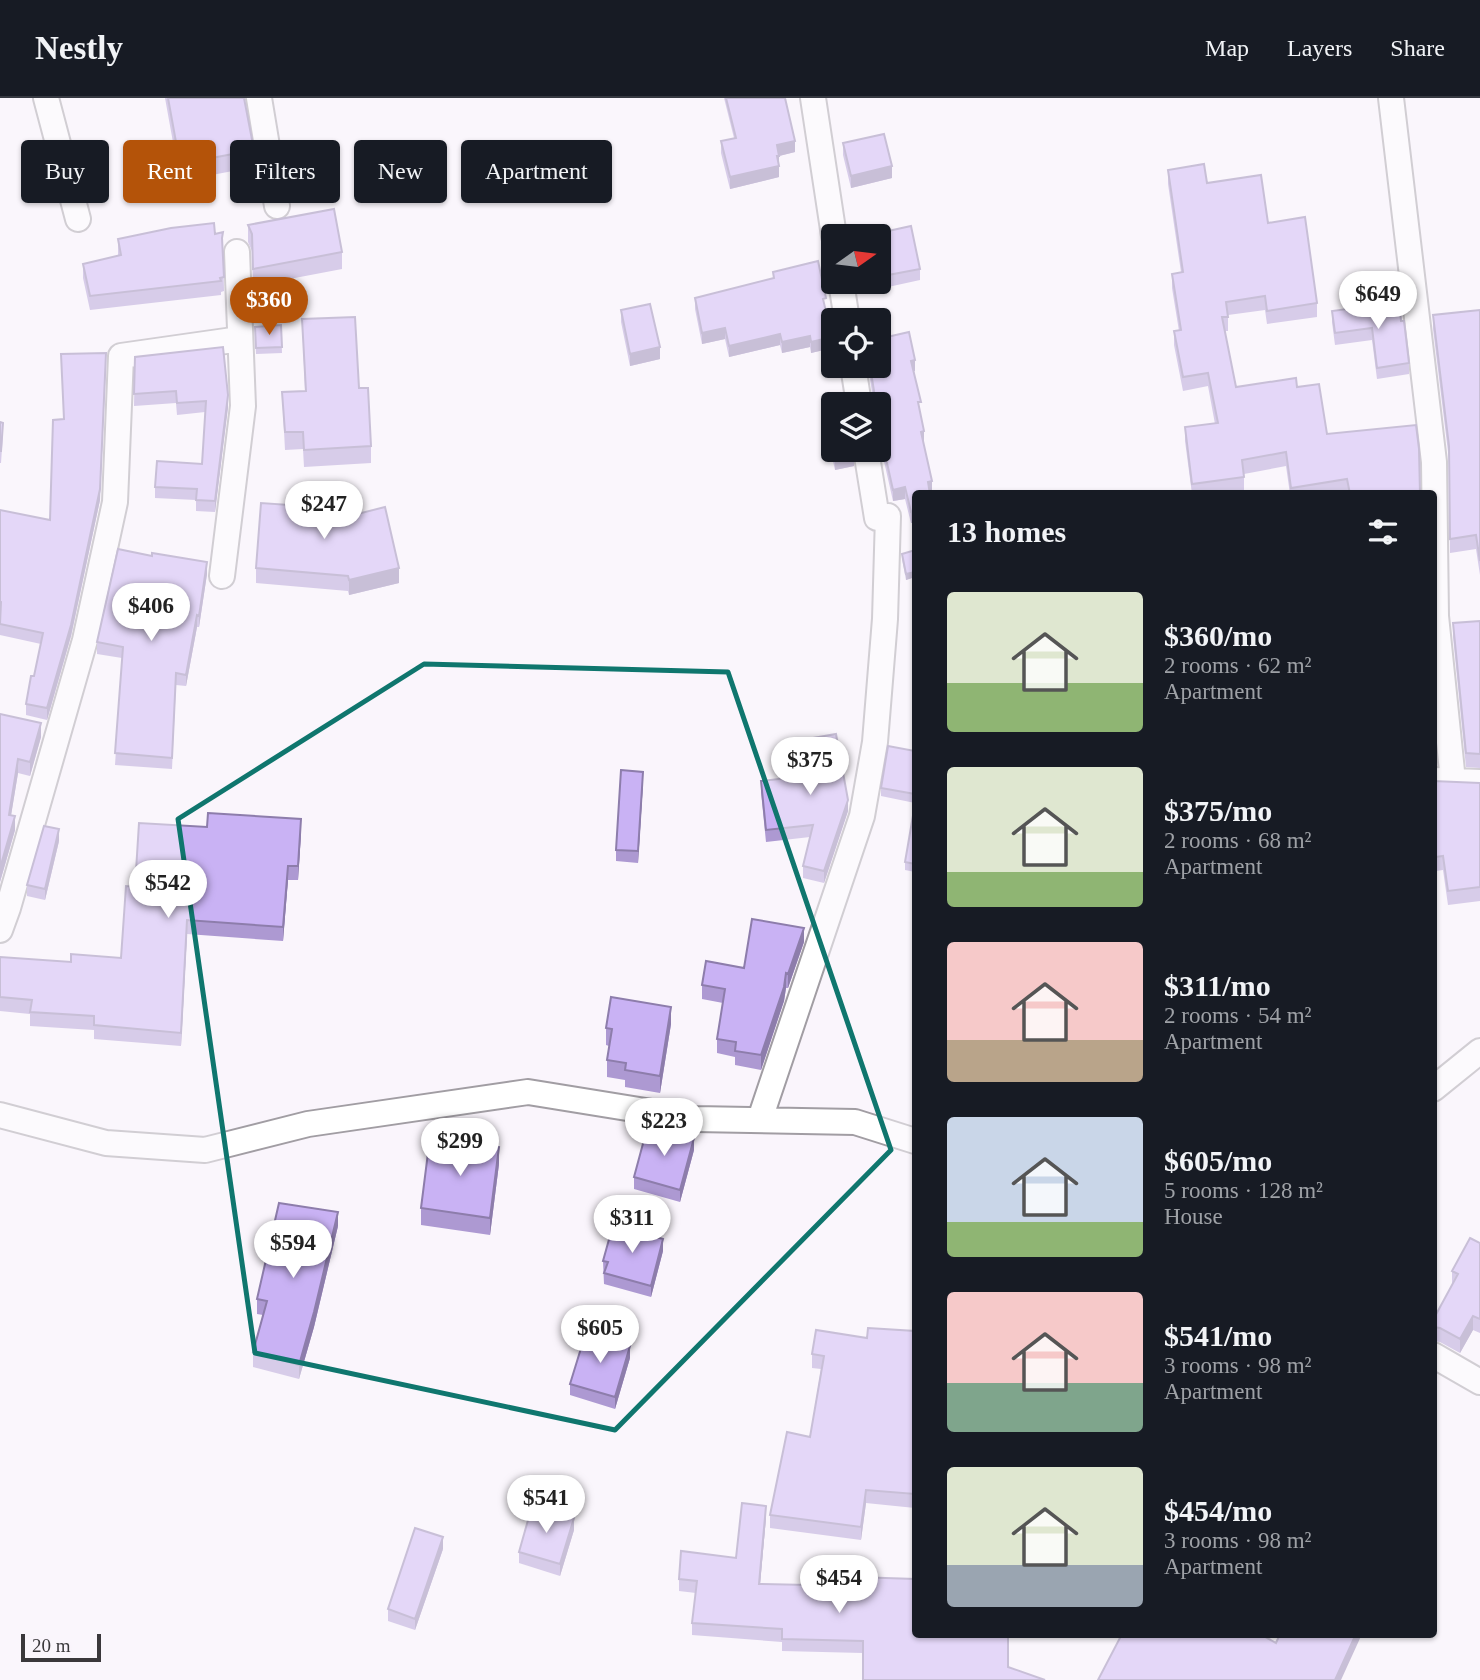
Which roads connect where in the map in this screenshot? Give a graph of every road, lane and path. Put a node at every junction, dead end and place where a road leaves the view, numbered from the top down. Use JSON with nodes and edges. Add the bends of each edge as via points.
{"nodes":[{"id":1,"x":46,"y":98,"type":"edge"},
{"id":2,"x":259,"y":98,"type":"edge"},
{"id":3,"x":813,"y":98,"type":"edge"},
{"id":4,"x":1391,"y":98,"type":"edge"},
{"id":5,"x":276,"y":206,"type":"dead end"},
{"id":6,"x":78,"y":219,"type":"dead end"},
{"id":7,"x":832,"y":224,"type":"edge"},
{"id":8,"x":237,"y":252,"type":"dead end"},
{"id":9,"x":240,"y":340,"type":"junction"},
{"id":10,"x":868,"y":462,"type":"edge"},
{"id":11,"x":1434,"y":490,"type":"edge"},
{"id":12,"x":222,"y":576,"type":"dead end"},
{"id":13,"x":1437,"y":640,"type":"edge"},
{"id":14,"x":1443,"y":781,"type":"edge"},
{"id":15,"x":1480,"y":782,"type":"edge"},
{"id":16,"x":0,"y":930,"type":"edge"},
{"id":17,"x":1480,"y":1051,"type":"edge"},
{"id":18,"x":1437,"y":1086,"type":"edge"},
{"id":19,"x":0,"y":1115,"type":"edge"},
{"id":20,"x":760,"y":1119,"type":"junction"},
{"id":21,"x":912,"y":1140,"type":"edge"},
{"id":22,"x":1437,"y":1357,"type":"edge"},
{"id":23,"x":1480,"y":1382,"type":"edge"}],
"edges":[{"from":1,"to":6,"type":"street"},
{"from":2,"to":5,"type":"street"},
{"from":3,"to":7,"type":"street"},
{"from":4,"to":11,"type":"street"},
{"from":8,"to":9,"type":"street"},
{"from":9,"to":12,"type":"street","via":[[243,406]]},
{"from":9,"to":16,"type":"street","via":[[121,356],[115,502],[85,640]]},
{"from":10,"to":20,"type":"street","via":[[877,518],[888,516],[875,742],[862,816]]},
{"from":13,"to":14,"type":"street"},
{"from":14,"to":15,"type":"street"},
{"from":17,"to":18,"type":"street"},
{"from":19,"to":20,"type":"street","via":[[106,1143],[205,1150],[308,1124],[528,1092],[695,1119]]},
{"from":20,"to":21,"type":"street","via":[[855,1122]]},
{"from":22,"to":23,"type":"street"}]}
